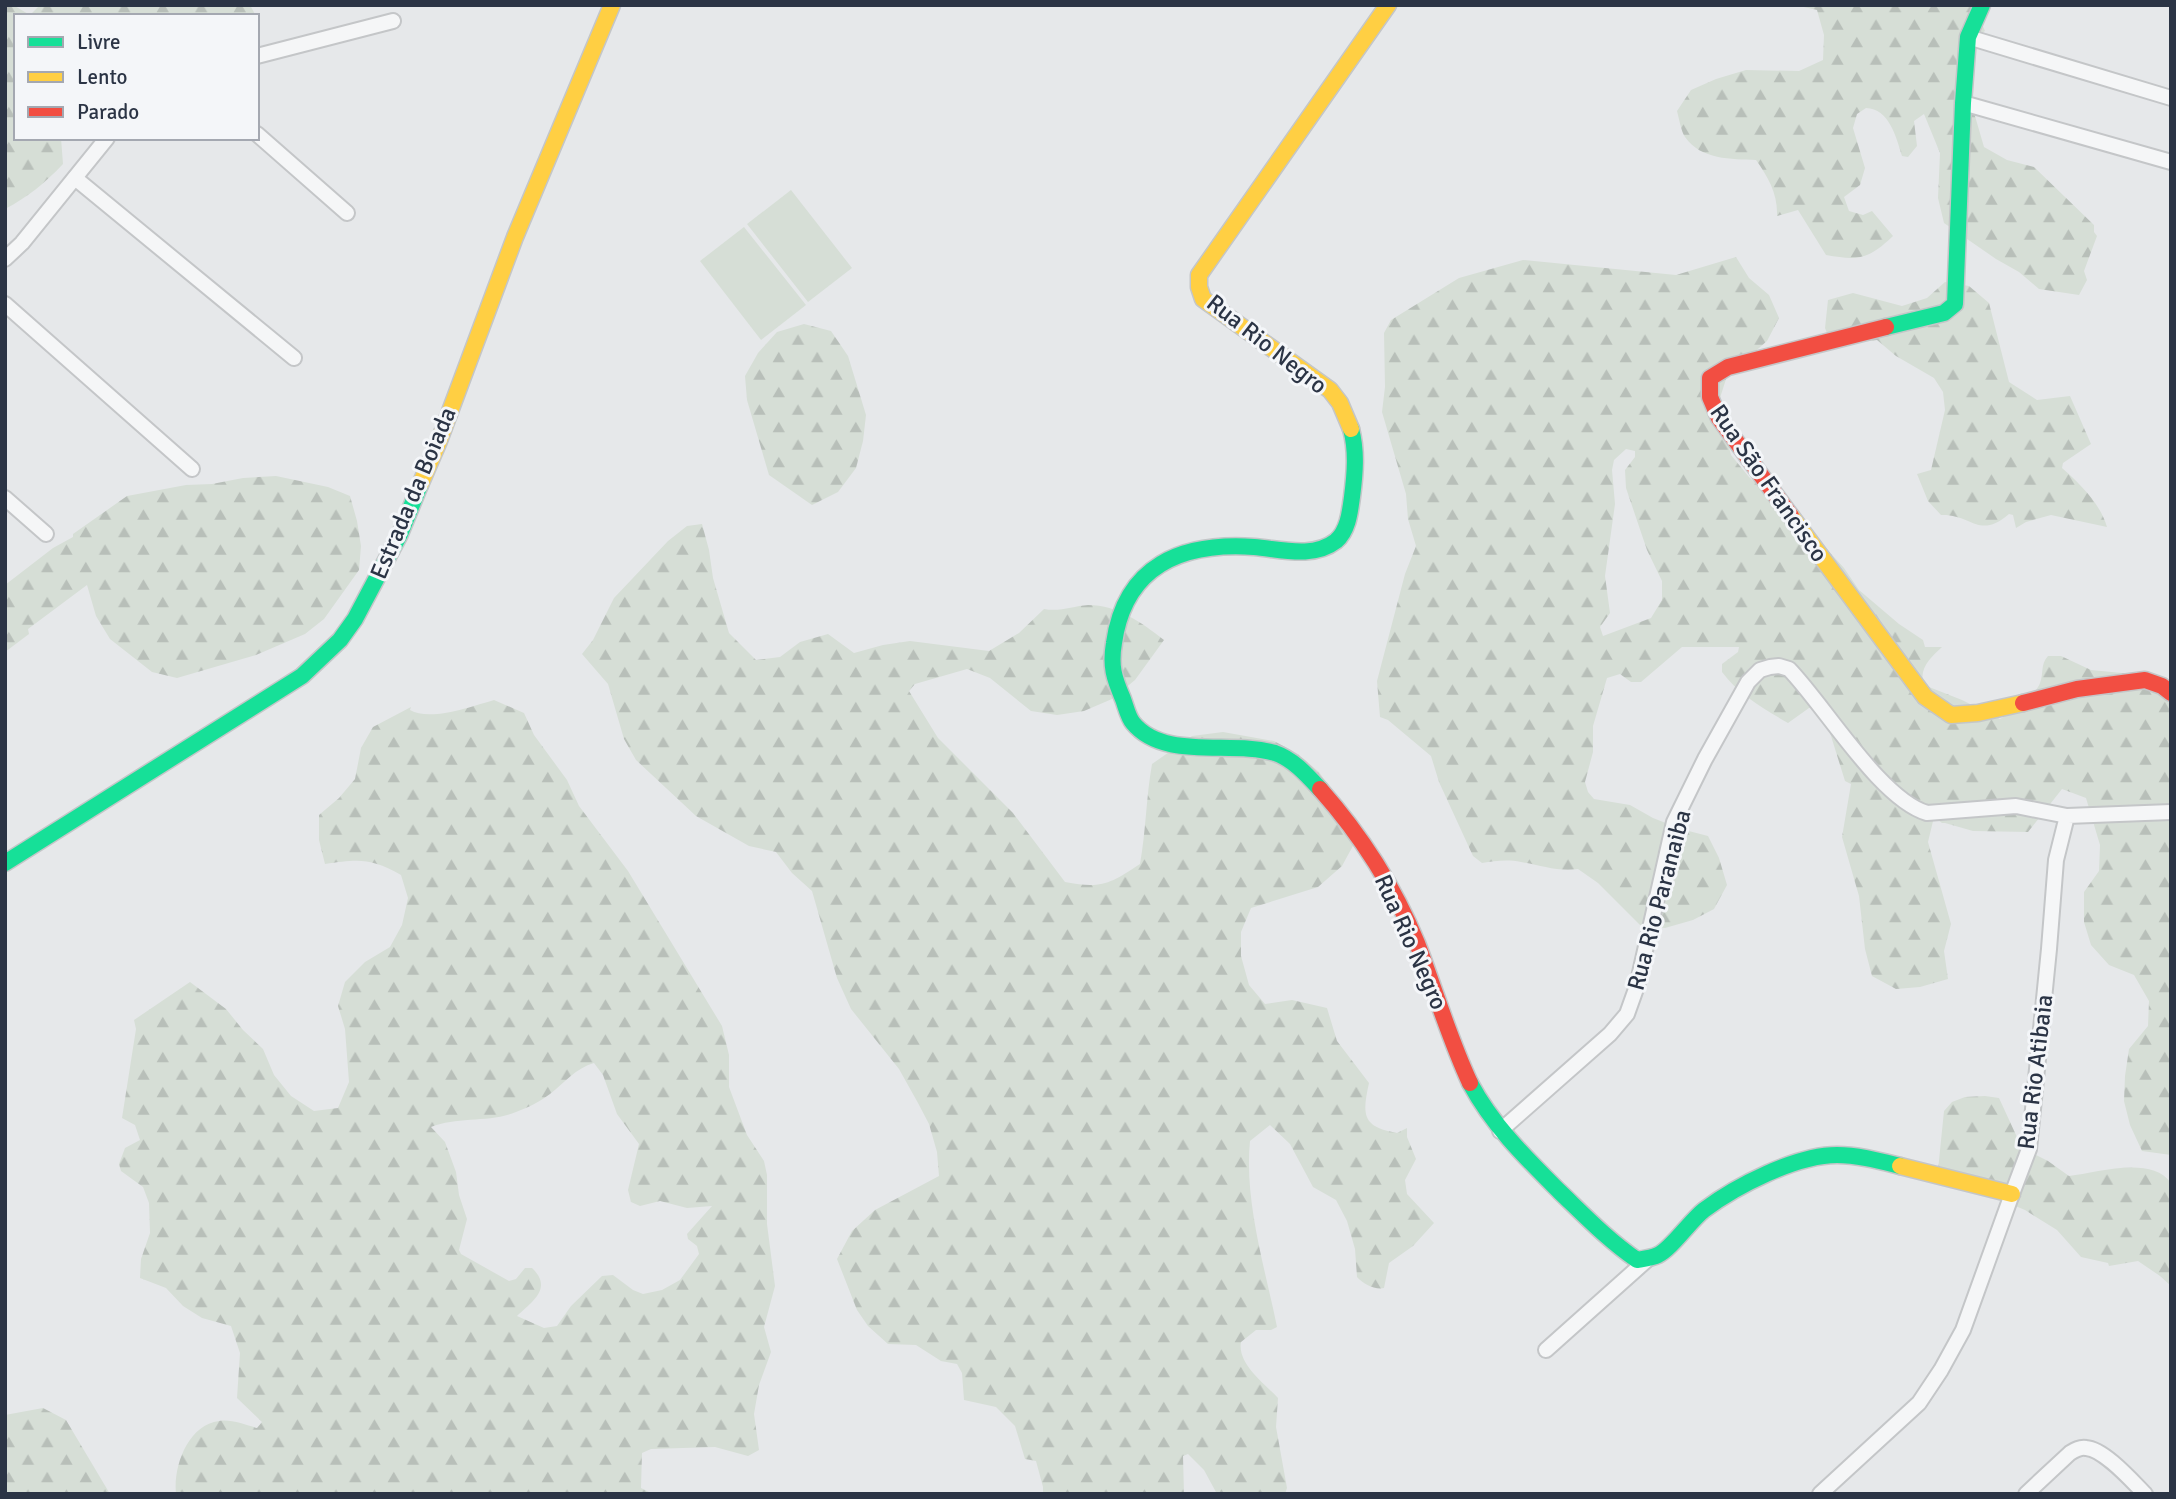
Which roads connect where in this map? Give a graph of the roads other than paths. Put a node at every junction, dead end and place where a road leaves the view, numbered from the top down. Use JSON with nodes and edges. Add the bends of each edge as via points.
{"nodes":[{"id":1,"x":612,"y":5,"type":"edge"},
{"id":2,"x":1388,"y":5,"type":"edge"},
{"id":3,"x":1982,"y":5,"type":"edge"},
{"id":4,"x":393,"y":21,"type":"dead end"},
{"id":5,"x":1969,"y":37,"type":"junction"},
{"id":6,"x":259,"y":56,"type":"edge"},
{"id":7,"x":2171,"y":98,"type":"edge"},
{"id":8,"x":1963,"y":103,"type":"junction"},
{"id":9,"x":259,"y":136,"type":"edge"},
{"id":10,"x":105,"y":140,"type":"edge"},
{"id":11,"x":2171,"y":162,"type":"edge"},
{"id":12,"x":75,"y":178,"type":"junction"},
{"id":13,"x":347,"y":213,"type":"dead end"},
{"id":14,"x":5,"y":259,"type":"edge"},
{"id":15,"x":5,"y":304,"type":"edge"},
{"id":16,"x":294,"y":358,"type":"dead end"},
{"id":17,"x":192,"y":468,"type":"dead end"},
{"id":18,"x":5,"y":498,"type":"edge"},
{"id":19,"x":46,"y":534,"type":"dead end"},
{"id":20,"x":2171,"y":693,"type":"edge"},
{"id":21,"x":2171,"y":811,"type":"edge"},
{"id":22,"x":2067,"y":816,"type":"junction"},
{"id":23,"x":5,"y":863,"type":"edge"},
{"id":24,"x":1500,"y":1131,"type":"junction"},
{"id":25,"x":2012,"y":1194,"type":"junction"},
{"id":26,"x":1649,"y":1258,"type":"junction"},
{"id":27,"x":1546,"y":1350,"type":"dead end"},
{"id":28,"x":1820,"y":1494,"type":"edge"},
{"id":29,"x":2026,"y":1494,"type":"edge"},
{"id":30,"x":2145,"y":1494,"type":"edge"}],
"edges":[{"from":1,"to":23,"type":"street","name":"Estrada da Boiada","via":[[515,237],[401,534],[355,619],[302,676]]},
{"from":2,"to":24,"type":"street","name":"Rua Rio Negro","via":[[1199,275],[1203,299],[1333,393],[1352,433],[1357,460],[1342,535],[1327,547],[1305,551],[1210,548],[1177,556],[1147,572],[1130,592],[1119,618],[1112,650],[1114,677],[1131,721],[1149,738],[1275,753],[1288,759],[1333,805],[1361,840],[1397,900],[1469,1082]]},
{"from":3,"to":5,"type":"street","name":"Rua São Francisco"},
{"from":4,"to":6,"type":"street"},
{"from":5,"to":7,"type":"street"},
{"from":5,"to":8,"type":"street","name":"Rua São Francisco"},
{"from":8,"to":11,"type":"street"},
{"from":8,"to":20,"type":"street","name":"Rua São Francisco","via":[[1955,304],[1944,313],[1728,367],[1710,378],[1708,395],[1723,424],[1925,697],[1951,715],[2123,682],[2146,680]]},
{"from":9,"to":13,"type":"street"},
{"from":10,"to":12,"type":"street"},
{"from":12,"to":14,"type":"street"},
{"from":12,"to":16,"type":"street"},
{"from":15,"to":17,"type":"street"},
{"from":18,"to":19,"type":"street"},
{"from":21,"to":22,"type":"street"},
{"from":22,"to":24,"type":"street","name":"Rua Rio Paranaiba","via":[[2016,806],[1916,810],[1885,785],[1789,669],[1760,670],[1738,698],[1674,822],[1628,1014]]},
{"from":22,"to":25,"type":"street","name":"Rua Rio Atibaia","via":[[2056,860],[2029,1149]]},
{"from":24,"to":26,"type":"street","name":"Rua Rio Negro","via":[[1605,1237],[1637,1260]]},
{"from":25,"to":26,"type":"street","via":[[1873,1159],[1836,1155],[1811,1159],[1741,1187],[1703,1211],[1659,1255]]},
{"from":25,"to":28,"type":"street","name":"Rua Rio Atibaia","via":[[1963,1330],[1941,1370],[1919,1403]]},
{"from":26,"to":27,"type":"street"},
{"from":29,"to":30,"type":"street","via":[[2070,1452],[2087,1448],[2103,1455]]}]}
